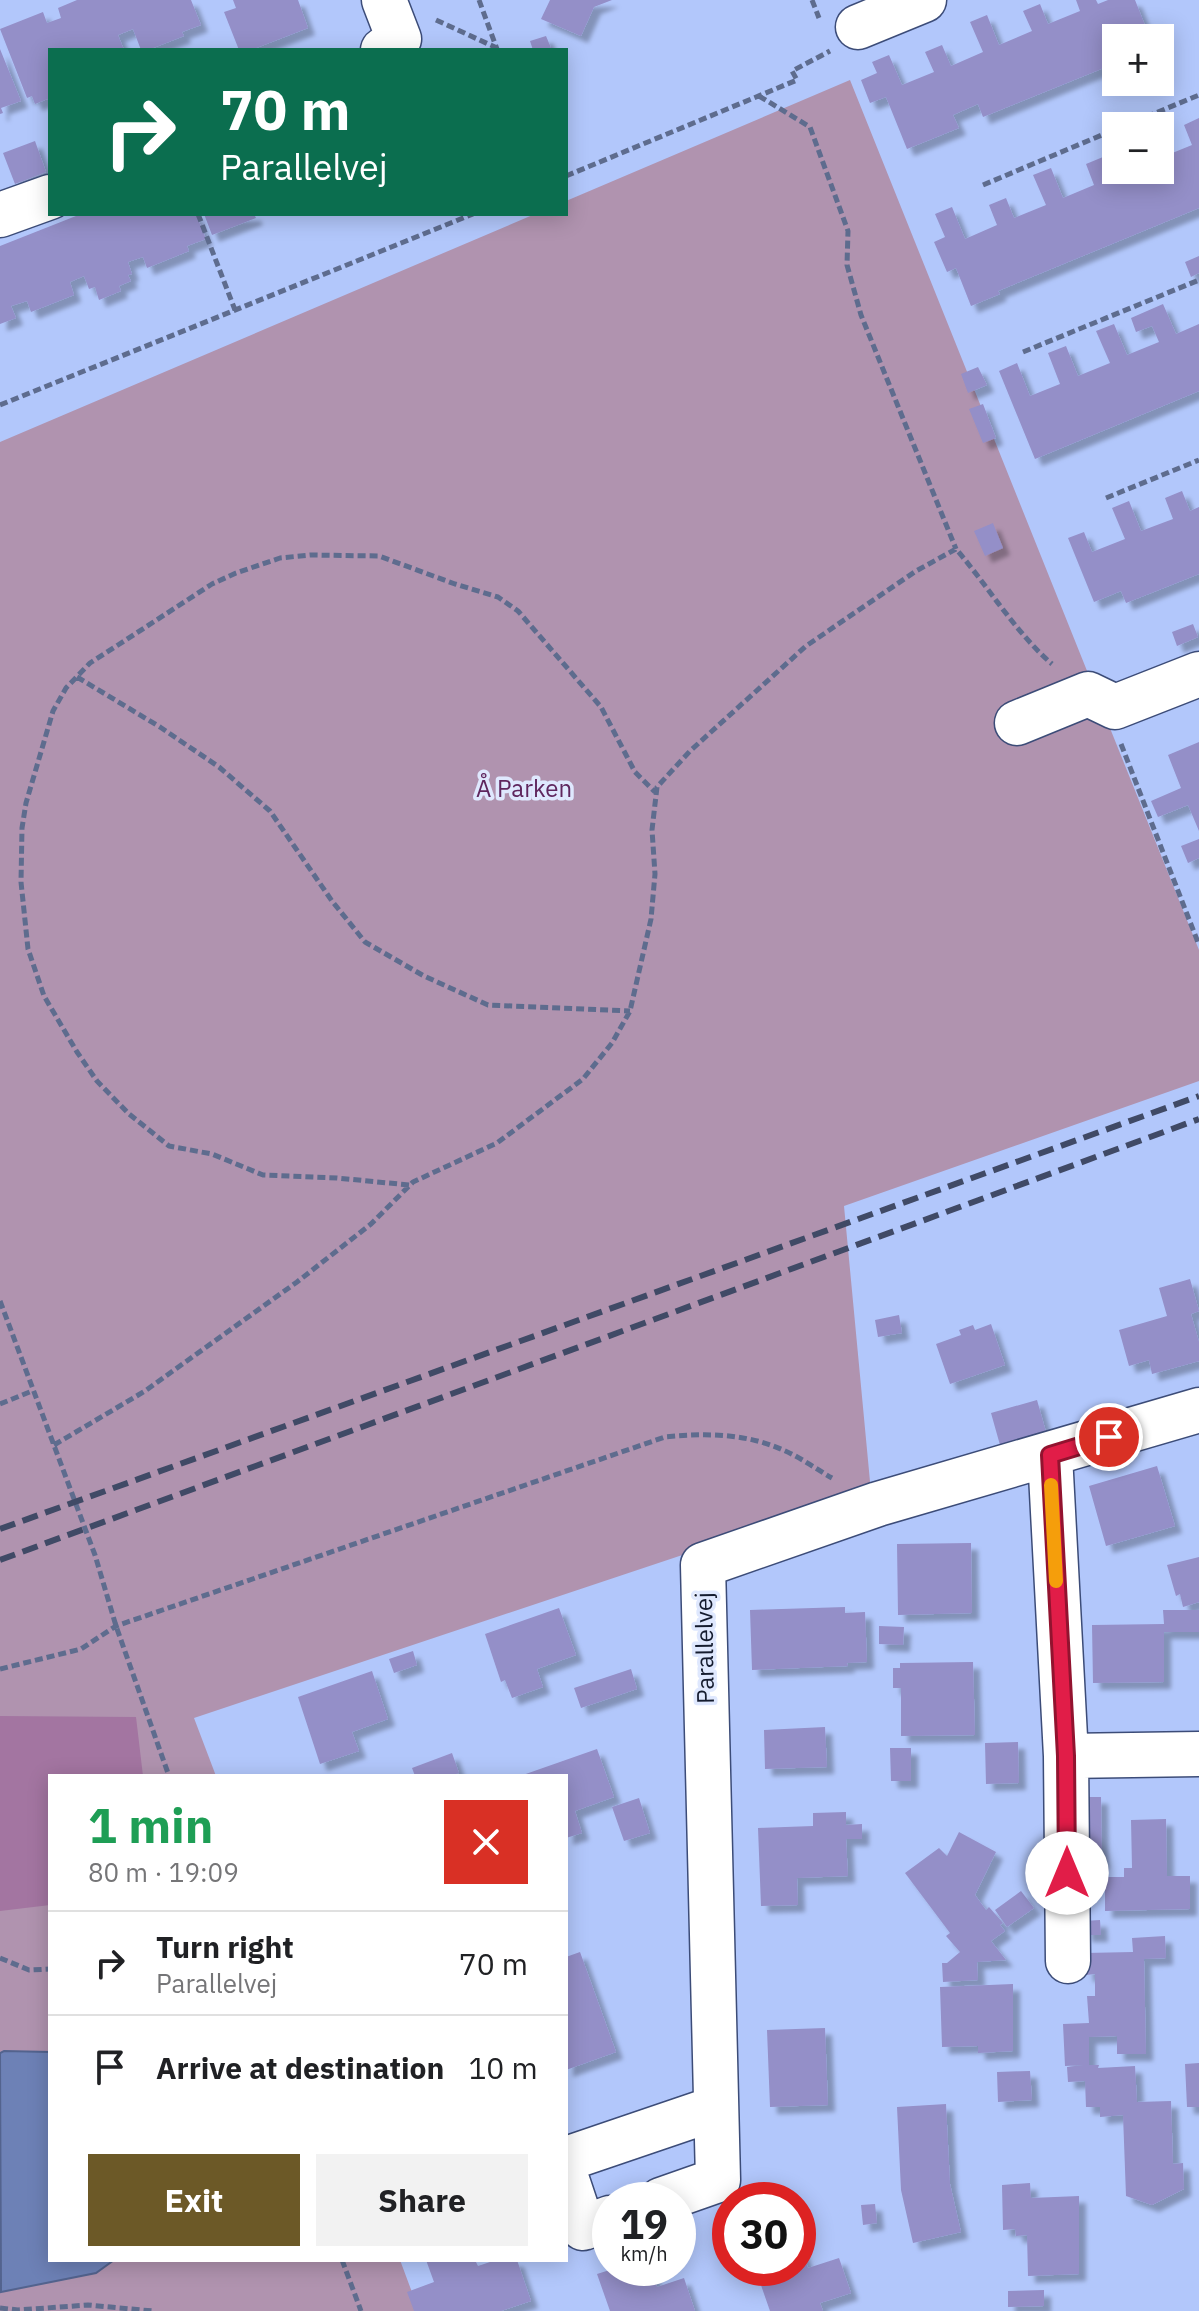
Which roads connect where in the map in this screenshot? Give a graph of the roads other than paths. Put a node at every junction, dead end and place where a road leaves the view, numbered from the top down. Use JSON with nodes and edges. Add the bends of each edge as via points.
{"nodes":[{"id":1,"x":384,"y":0,"type":"edge"},
{"id":2,"x":924,"y":0,"type":"edge"},
{"id":3,"x":858,"y":27,"type":"dead end"},
{"id":4,"x":386,"y":48,"type":"edge"},
{"id":5,"x":48,"y":198,"type":"edge"},
{"id":6,"x":0,"y":215,"type":"edge"},
{"id":7,"x":1199,"y":674,"type":"edge"},
{"id":8,"x":1017,"y":723,"type":"dead end"},
{"id":9,"x":1199,"y":1410,"type":"edge"},
{"id":10,"x":1050,"y":1455,"type":"junction"},
{"id":11,"x":1199,"y":1754,"type":"edge"},
{"id":12,"x":1066,"y":1756,"type":"junction"},
{"id":13,"x":1068,"y":1961,"type":"dead end"},
{"id":14,"x":716,"y":2108,"type":"junction"},
{"id":15,"x":568,"y":2158,"type":"edge"},
{"id":16,"x":568,"y":2183,"type":"edge"},
{"id":17,"x":696,"y":2188,"type":"edge"},
{"id":18,"x":592,"y":2225,"type":"edge"}],
"edges":[{"from":1,"to":4,"type":"street","via":[[399,39]]},
{"from":2,"to":3,"type":"street"},
{"from":5,"to":6,"type":"street"},
{"from":7,"to":8,"type":"street"},
{"from":9,"to":10,"type":"street","name":"Parallelvej"},
{"from":10,"to":12,"type":"street"},
{"from":10,"to":14,"type":"street","name":"Parallelvej","via":[[878,1504],[703,1565]]},
{"from":11,"to":12,"type":"street"},
{"from":12,"to":13,"type":"street"},
{"from":14,"to":15,"type":"street"},
{"from":14,"to":17,"type":"street","name":"Parallelvej","via":[[718,2180]]},
{"from":16,"to":18,"type":"street","via":[[583,2228]]}]}
